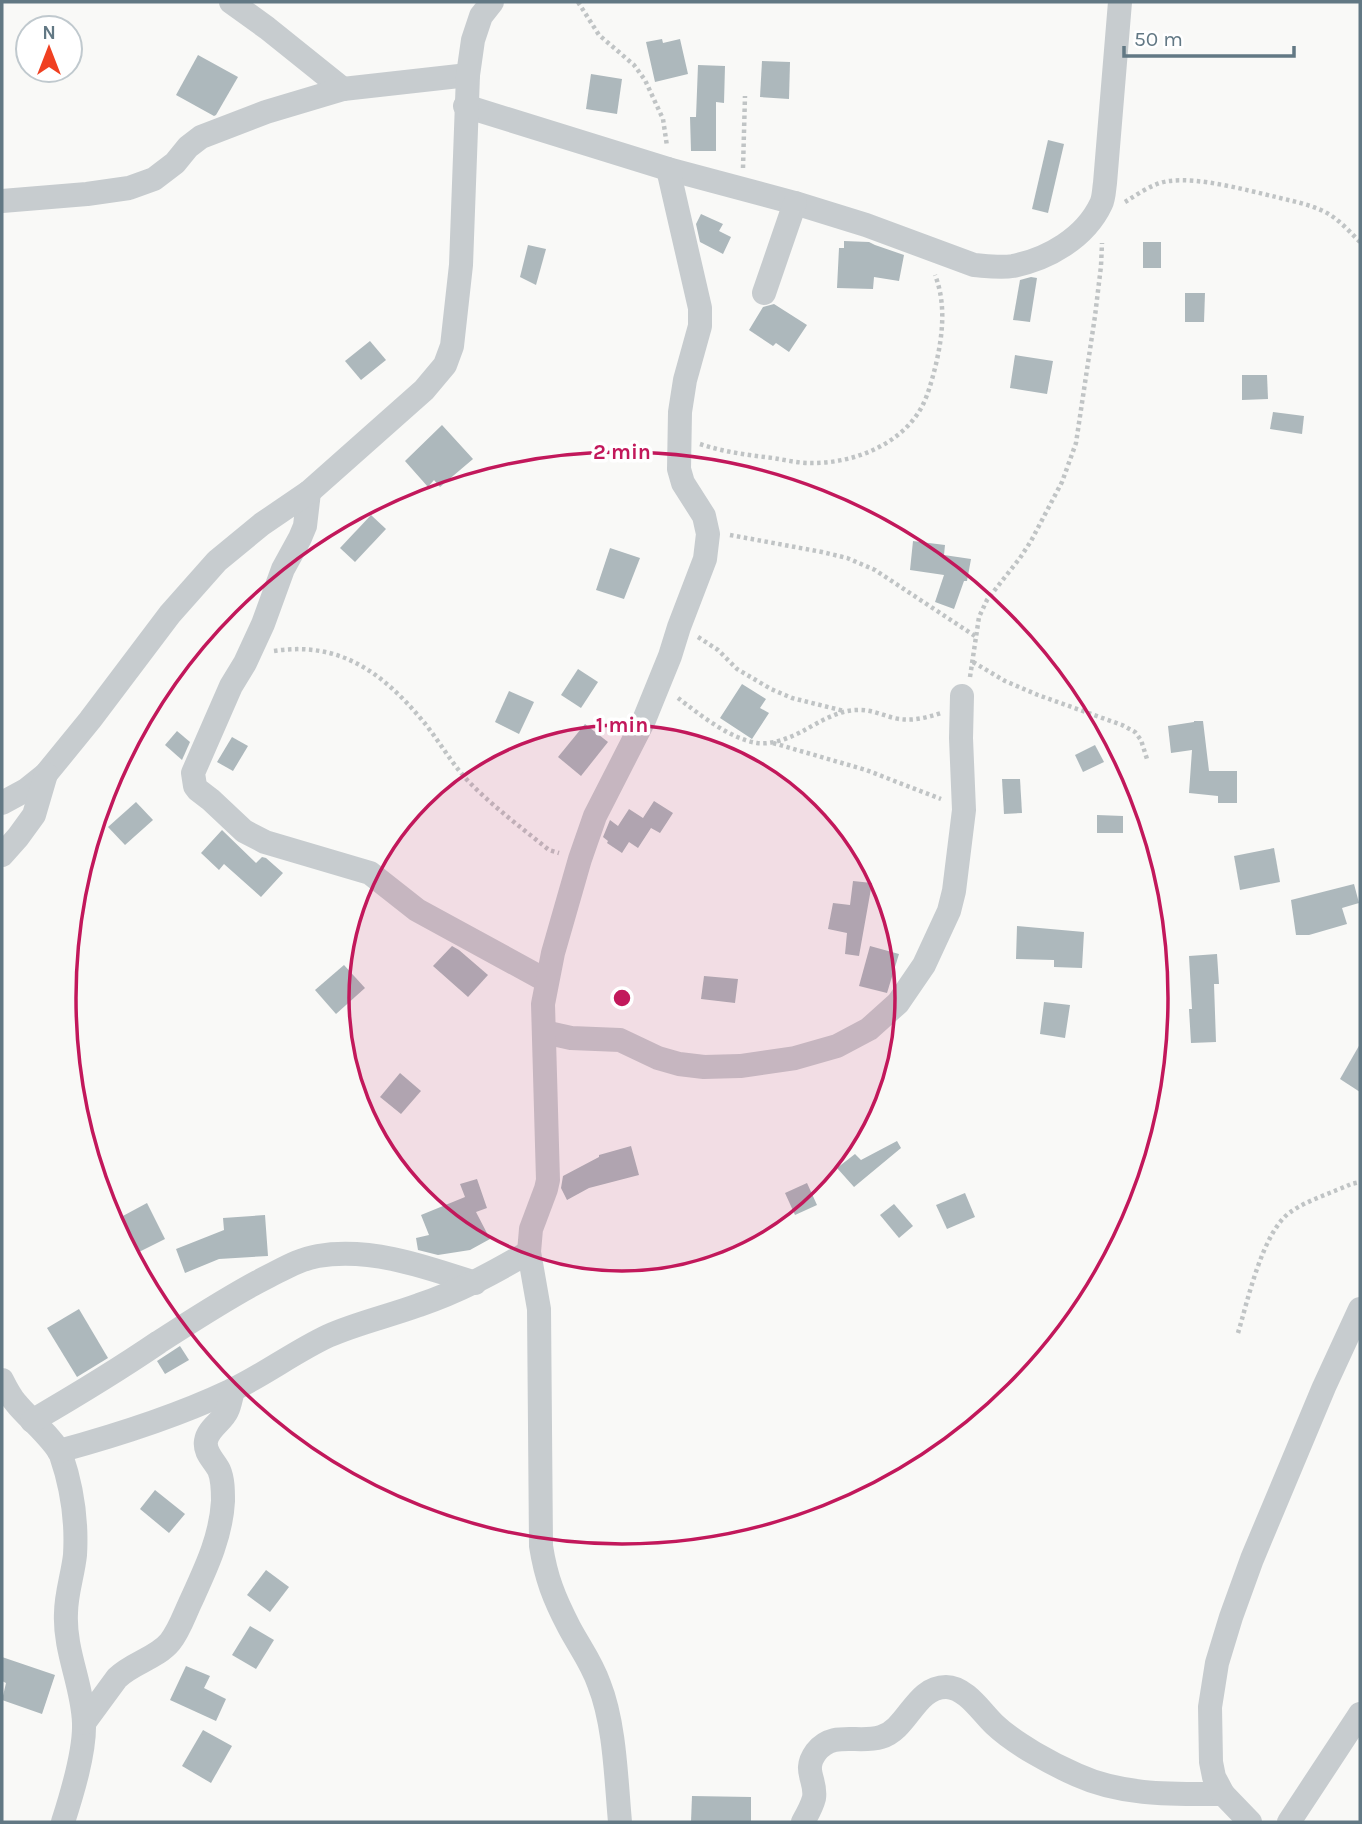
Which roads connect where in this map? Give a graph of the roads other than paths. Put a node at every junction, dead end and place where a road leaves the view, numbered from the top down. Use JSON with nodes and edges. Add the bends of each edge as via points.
{"nodes":[{"id":1,"x":231,"y":2,"type":"edge"},
{"id":2,"x":492,"y":2,"type":"edge"},
{"id":3,"x":1120,"y":2,"type":"edge"},
{"id":4,"x":468,"y":75,"type":"junction"},
{"id":5,"x":343,"y":89,"type":"junction"},
{"id":6,"x":465,"y":106,"type":"junction"},
{"id":7,"x":667,"y":169,"type":"junction"},
{"id":8,"x":2,"y":201,"type":"edge"},
{"id":9,"x":795,"y":203,"type":"junction"},
{"id":10,"x":764,"y":293,"type":"dead end"},
{"id":11,"x":309,"y":492,"type":"junction"},
{"id":12,"x":962,"y":696,"type":"road end"},
{"id":13,"x":46,"y":774,"type":"junction"},
{"id":14,"x":2,"y":803,"type":"edge"},
{"id":15,"x":2,"y":855,"type":"edge"},
{"id":16,"x":547,"y":981,"type":"junction"},
{"id":17,"x":544,"y":1032,"type":"junction"},
{"id":18,"x":529,"y":1252,"type":"junction"},
{"id":19,"x":475,"y":1283,"type":"junction"},
{"id":20,"x":1360,"y":1309,"type":"edge"},
{"id":21,"x":2,"y":1380,"type":"edge"},
{"id":22,"x":233,"y":1390,"type":"junction"},
{"id":23,"x":8,"y":1402,"type":"edge"},
{"id":24,"x":32,"y":1421,"type":"junction"},
{"id":25,"x":59,"y":1451,"type":"junction"},
{"id":26,"x":1360,"y":1714,"type":"edge"},
{"id":27,"x":84,"y":1723,"type":"junction"},
{"id":28,"x":1223,"y":1794,"type":"junction"},
{"id":29,"x":64,"y":1822,"type":"edge"},
{"id":30,"x":620,"y":1822,"type":"edge"},
{"id":31,"x":803,"y":1822,"type":"edge"},
{"id":32,"x":1250,"y":1822,"type":"edge"},
{"id":33,"x":1289,"y":1822,"type":"edge"}],
"edges":[{"from":1,"to":5,"type":"street"},
{"from":2,"to":4,"type":"street","via":[[472,40]]},
{"from":3,"to":9,"type":"street","via":[[1101,203],[1083,230],[1062,247],[1013,266],[974,265]]},
{"from":4,"to":5,"type":"street"},
{"from":4,"to":6,"type":"street"},
{"from":5,"to":8,"type":"street","via":[[201,137],[154,178],[129,188]]},
{"from":6,"to":7,"type":"street"},
{"from":6,"to":11,"type":"street","via":[[461,265],[452,346],[445,365],[424,390]]},
{"from":7,"to":9,"type":"street"},
{"from":7,"to":16,"type":"street","via":[[700,308],[678,438],[679,469],[704,516],[708,534],[705,559],[644,720],[595,816],[559,926]]},
{"from":9,"to":10,"type":"street"},
{"from":11,"to":13,"type":"street","via":[[235,544],[201,578]]},
{"from":11,"to":16,"type":"street","via":[[300,538],[194,768],[198,790],[253,837],[370,873],[417,909]]},
{"from":12,"to":17,"type":"street","via":[[964,810],[949,911],[924,965],[898,1003],[869,1029],[837,1046],[795,1059],[704,1067],[658,1059],[620,1040]]},
{"from":13,"to":14,"type":"street"},
{"from":13,"to":15,"type":"street","via":[[34,815]]},
{"from":16,"to":17,"type":"street"},
{"from":17,"to":18,"type":"street","via":[[548,1180],[531,1229]]},
{"from":18,"to":19,"type":"street"},
{"from":18,"to":30,"type":"street","via":[[539,1309],[544,1565],[548,1583],[600,1685]]},
{"from":19,"to":22,"type":"street","via":[[328,1336]]},
{"from":19,"to":24,"type":"street","via":[[380,1257],[342,1254],[297,1262],[209,1310]]},
{"from":20,"to":28,"type":"street","via":[[1260,1539],[1217,1663],[1210,1707],[1210,1755]]},
{"from":21,"to":23,"type":"street"},
{"from":22,"to":25,"type":"street","via":[[131,1431]]},
{"from":22,"to":27,"type":"street","via":[[227,1412],[207,1436],[206,1449],[222,1479],[223,1501],[219,1531],[203,1574],[170,1642],[124,1671]]},
{"from":23,"to":24,"type":"street"},
{"from":24,"to":25,"type":"street"},
{"from":25,"to":27,"type":"street","via":[[74,1519],[67,1634]]},
{"from":26,"to":33,"type":"street"},
{"from":27,"to":29,"type":"street"},
{"from":28,"to":31,"type":"street","via":[[1147,1793],[1078,1776],[1014,1741],[965,1695],[945,1687],[925,1695],[888,1734],[824,1744],[809,1767],[814,1798]]},
{"from":28,"to":32,"type":"street"}]}
